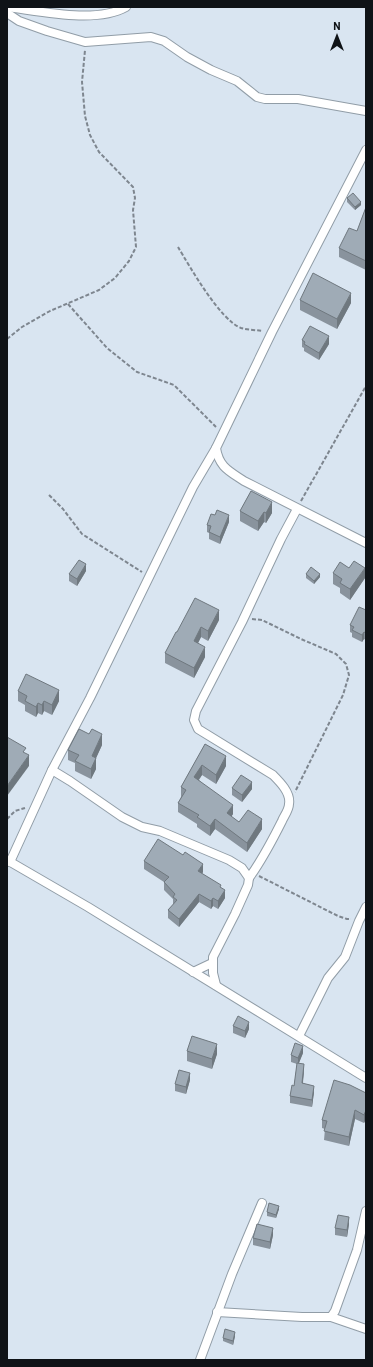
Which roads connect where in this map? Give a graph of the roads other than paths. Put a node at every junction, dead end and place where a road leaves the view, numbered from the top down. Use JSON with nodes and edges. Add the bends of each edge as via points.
{"nodes":[{"id":1,"x":7,"y":7,"type":"edge"},
{"id":2,"x":126,"y":7,"type":"edge"},
{"id":3,"x":7,"y":13,"type":"edge"},
{"id":4,"x":366,"y":112,"type":"edge"},
{"id":5,"x":366,"y":150,"type":"edge"},
{"id":6,"x":216,"y":448,"type":"junction"},
{"id":7,"x":297,"y":509,"type":"junction"},
{"id":8,"x":366,"y":543,"type":"edge"},
{"id":9,"x":52,"y":770,"type":"junction"},
{"id":10,"x":8,"y":861,"type":"edge"},
{"id":11,"x":251,"y":875,"type":"junction"},
{"id":12,"x":364,"y":910,"type":"edge"},
{"id":13,"x":212,"y":963,"type":"junction"},
{"id":14,"x":193,"y":972,"type":"junction"},
{"id":15,"x":216,"y":985,"type":"junction"},
{"id":16,"x":299,"y":1036,"type":"junction"},
{"id":17,"x":366,"y":1078,"type":"edge"},
{"id":18,"x":262,"y":1203,"type":"dead end"},
{"id":19,"x":366,"y":1211,"type":"edge"},
{"id":20,"x":217,"y":1312,"type":"junction"},
{"id":21,"x":332,"y":1317,"type":"junction"},
{"id":22,"x":366,"y":1329,"type":"edge"},
{"id":23,"x":200,"y":1360,"type":"edge"}],
"edges":[{"from":1,"to":2,"type":"street","via":[[77,15],[103,14]]},
{"from":3,"to":4,"type":"street","via":[[19,21],[85,42],[151,37],[164,41],[187,57],[237,81],[257,97],[298,99]]},
{"from":5,"to":6,"type":"street","via":[[272,332]]},
{"from":6,"to":7,"type":"street","via":[[218,459],[226,469]]},
{"from":6,"to":9,"type":"street","via":[[193,487]]},
{"from":7,"to":8,"type":"street"},
{"from":7,"to":11,"type":"street","via":[[196,710],[194,720],[198,729],[273,775],[287,793],[289,804],[270,845]]},
{"from":9,"to":10,"type":"street"},
{"from":9,"to":11,"type":"street","via":[[122,817],[229,860]]},
{"from":10,"to":14,"type":"street"},
{"from":11,"to":13,"type":"street","via":[[236,914]]},
{"from":12,"to":16,"type":"street","via":[[345,957],[328,978]]},
{"from":13,"to":14,"type":"street"},
{"from":13,"to":15,"type":"street"},
{"from":14,"to":15,"type":"street"},
{"from":15,"to":16,"type":"street"},
{"from":16,"to":17,"type":"street"},
{"from":18,"to":20,"type":"street"},
{"from":19,"to":21,"type":"street","via":[[357,1250]]},
{"from":20,"to":21,"type":"street"},
{"from":20,"to":23,"type":"street"},
{"from":21,"to":22,"type":"street"}]}
